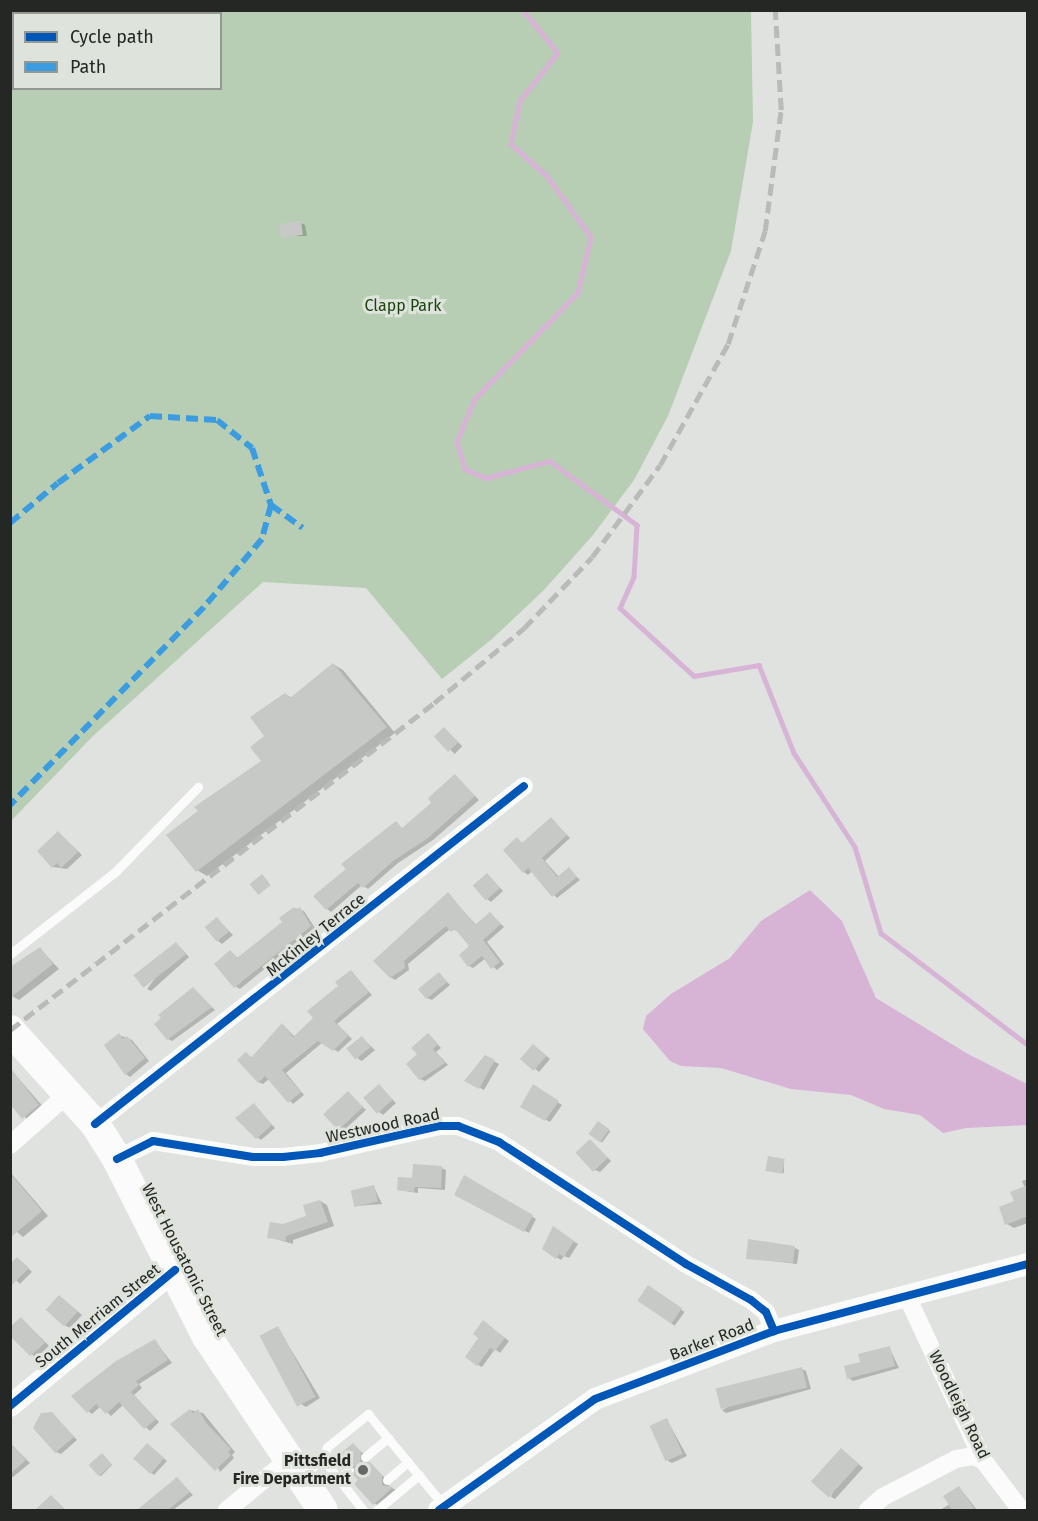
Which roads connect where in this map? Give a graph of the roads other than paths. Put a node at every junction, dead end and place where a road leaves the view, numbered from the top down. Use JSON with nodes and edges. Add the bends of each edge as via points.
{"nodes":[{"id":1,"x":524,"y":786,"type":"dead end"},
{"id":2,"x":198,"y":787,"type":"dead end"},
{"id":3,"x":10,"y":954,"type":"edge"},
{"id":4,"x":10,"y":1030,"type":"edge"},
{"id":5,"x":69,"y":1093,"type":"junction"},
{"id":6,"x":95,"y":1124,"type":"junction"},
{"id":7,"x":10,"y":1145,"type":"edge"},
{"id":8,"x":117,"y":1159,"type":"junction"},
{"id":9,"x":1028,"y":1264,"type":"edge"},
{"id":10,"x":175,"y":1270,"type":"junction"},
{"id":11,"x":906,"y":1294,"type":"junction"},
{"id":12,"x":774,"y":1331,"type":"junction"},
{"id":13,"x":10,"y":1406,"type":"edge"},
{"id":14,"x":388,"y":1438,"type":"junction"},
{"id":15,"x":365,"y":1457,"type":"dead end"},
{"id":16,"x":322,"y":1459,"type":"junction"},
{"id":17,"x":983,"y":1460,"type":"junction"},
{"id":18,"x":408,"y":1462,"type":"junction"},
{"id":19,"x":293,"y":1469,"type":"junction"},
{"id":20,"x":349,"y":1470,"type":"dead end"},
{"id":21,"x":419,"y":1475,"type":"junction"},
{"id":22,"x":338,"y":1479,"type":"junction"},
{"id":23,"x":387,"y":1480,"type":"dead end"},
{"id":24,"x":366,"y":1497,"type":"dead end"},
{"id":25,"x":361,"y":1507,"type":"edge"},
{"id":26,"x":441,"y":1508,"type":"edge"},
{"id":27,"x":227,"y":1510,"type":"edge"},
{"id":28,"x":323,"y":1510,"type":"edge"},
{"id":29,"x":377,"y":1510,"type":"edge"},
{"id":30,"x":868,"y":1510,"type":"edge"},
{"id":31,"x":1021,"y":1510,"type":"edge"}],
"edges":[{"from":1,"to":6,"type":"street","name":"McKinley Terrace"},
{"from":2,"to":3,"type":"lane","via":[[115,872]]},
{"from":4,"to":5,"type":"highway","name":"West Housatonic Street"},
{"from":5,"to":6,"type":"highway","name":"West Housatonic Street"},
{"from":5,"to":7,"type":"street"},
{"from":6,"to":8,"type":"highway","name":"West Housatonic Street"},
{"from":8,"to":10,"type":"highway","name":"West Housatonic Street"},
{"from":8,"to":12,"type":"street","name":"Westwood Road","via":[[153,1141],[253,1157],[283,1157],[320,1153],[440,1126],[458,1126],[499,1142],[686,1264],[752,1300],[766,1312]]},
{"from":9,"to":11,"type":"street","name":"Barker Road"},
{"from":10,"to":13,"type":"street","name":"South Merriam Street"},
{"from":10,"to":19,"type":"highway","name":"West Housatonic Street","via":[[207,1337]]},
{"from":11,"to":12,"type":"street","name":"Barker Road"},
{"from":11,"to":17,"type":"street","name":"Woodleigh Road"},
{"from":12,"to":26,"type":"street","name":"Barker Road","via":[[595,1400]]},
{"from":14,"to":15,"type":"lane"},
{"from":14,"to":16,"type":"lane","via":[[368,1414],[327,1447]]},
{"from":14,"to":18,"type":"lane"},
{"from":16,"to":19,"type":"lane"},
{"from":16,"to":22,"type":"lane"},
{"from":17,"to":30,"type":"street","via":[[973,1456],[956,1459],[883,1497]]},
{"from":17,"to":31,"type":"street","name":"Woodleigh Road"},
{"from":18,"to":21,"type":"lane"},
{"from":18,"to":23,"type":"lane"},
{"from":19,"to":27,"type":"street"},
{"from":19,"to":28,"type":"highway","name":"West Housatonic Street"},
{"from":20,"to":22,"type":"lane"},
{"from":21,"to":26,"type":"lane"},
{"from":21,"to":29,"type":"lane"},
{"from":22,"to":25,"type":"lane"},
{"from":24,"to":25,"type":"lane"}]}
